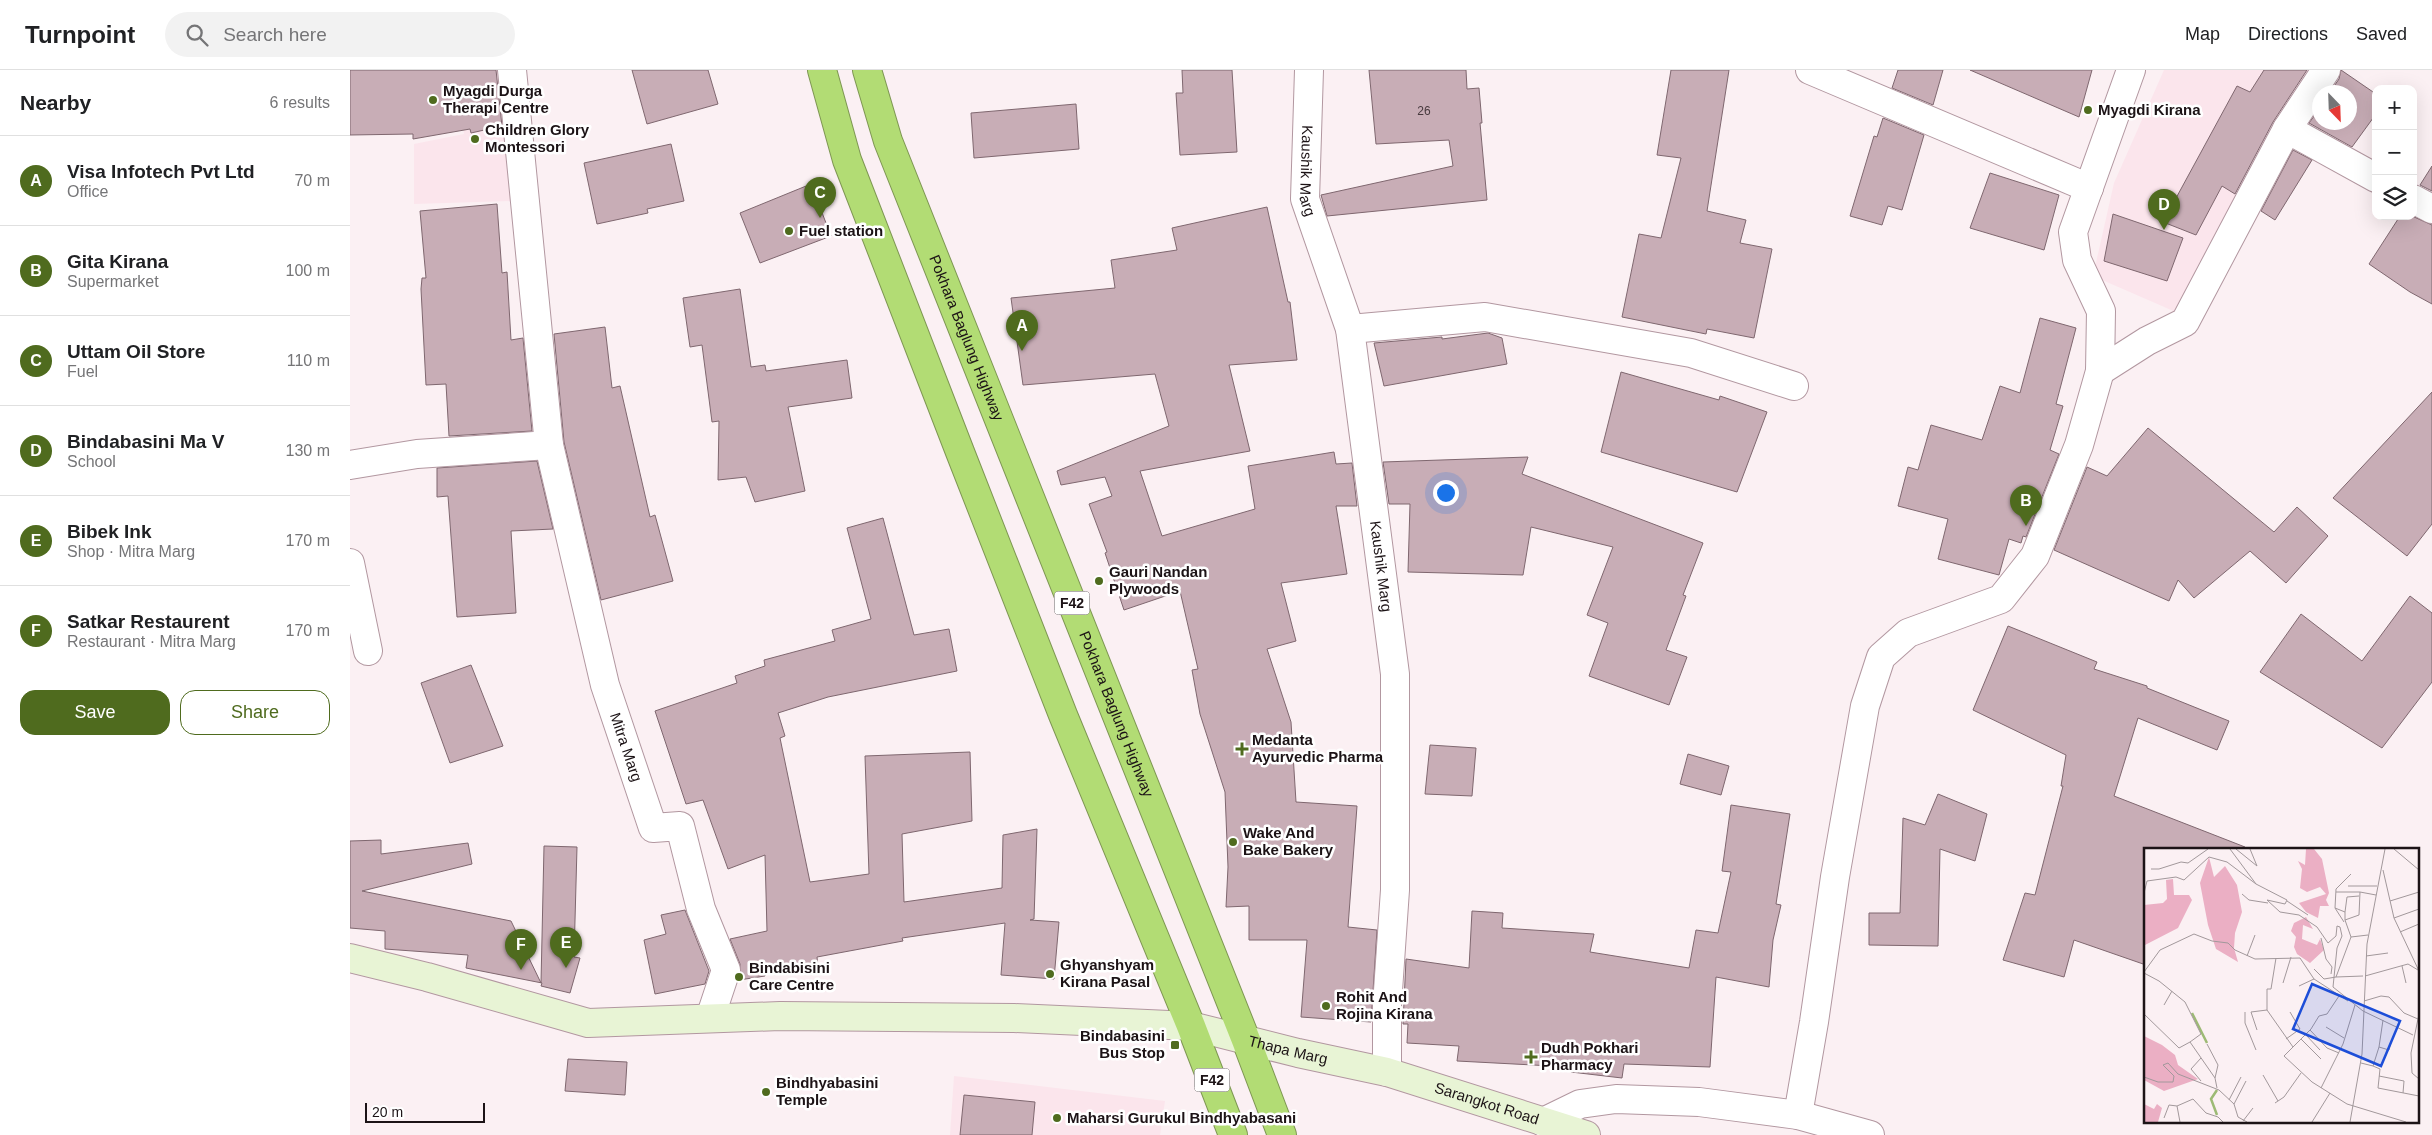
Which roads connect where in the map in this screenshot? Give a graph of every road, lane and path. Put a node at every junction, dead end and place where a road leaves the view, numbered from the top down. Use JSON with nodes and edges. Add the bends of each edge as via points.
{"nodes":[{"id":1,"x":512,"y":70,"type":"edge"},
{"id":2,"x":822,"y":70,"type":"edge"},
{"id":3,"x":867,"y":70,"type":"edge"},
{"id":4,"x":1309,"y":70,"type":"edge"},
{"id":5,"x":1810,"y":70,"type":"edge"},
{"id":6,"x":2131,"y":70,"type":"edge"},
{"id":7,"x":2326,"y":70,"type":"edge"},
{"id":8,"x":2287,"y":129,"type":"junction"},
{"id":9,"x":2372,"y":176,"type":"edge"},
{"id":10,"x":2089,"y":188,"type":"junction"},
{"id":11,"x":2417,"y":201,"type":"edge"},
{"id":12,"x":2432,"y":209,"type":"edge"},
{"id":13,"x":1350,"y":329,"type":"junction"},
{"id":14,"x":2100,"y":372,"type":"junction"},
{"id":15,"x":1794,"y":386,"type":"dead end"},
{"id":16,"x":549,"y":445,"type":"junction"},
{"id":17,"x":350,"y":465,"type":"edge"},
{"id":18,"x":350,"y":563,"type":"edge"},
{"id":19,"x":368,"y":651,"type":"dead end"},
{"id":20,"x":350,"y":958,"type":"edge"},
{"id":21,"x":710,"y":1018,"type":"junction"},
{"id":22,"x":1191,"y":1026,"type":"junction"},
{"id":23,"x":1246,"y":1040,"type":"junction"},
{"id":24,"x":1387,"y":1072,"type":"junction"},
{"id":25,"x":1798,"y":1115,"type":"junction"},
{"id":26,"x":1543,"y":1122,"type":"junction"},
{"id":27,"x":1233,"y":1135,"type":"edge"},
{"id":28,"x":1282,"y":1135,"type":"edge"},
{"id":29,"x":1586,"y":1135,"type":"edge"},
{"id":30,"x":1870,"y":1135,"type":"edge"}],
"edges":[{"from":1,"to":16,"type":"street"},
{"from":2,"to":22,"type":"highway","number":"F42","via":[[848,160],[953,433],[1063,715]]},
{"from":3,"to":23,"type":"highway","name":"Pokhara Baglung Highway","number":"F42","via":[[888,141]]},
{"from":4,"to":13,"type":"street","name":"Kaushik Marg","via":[[1305,199]]},
{"from":5,"to":10,"type":"street"},
{"from":6,"to":10,"type":"street"},
{"from":7,"to":8,"type":"street"},
{"from":8,"to":9,"type":"street"},
{"from":8,"to":14,"type":"street","via":[[2185,322],[2147,341]]},
{"from":10,"to":14,"type":"street","via":[[2073,232],[2077,260],[2101,311]]},
{"from":11,"to":12,"type":"street"},
{"from":13,"to":15,"type":"street","via":[[1485,317],[1691,353]]},
{"from":13,"to":24,"type":"street","name":"Kaushik Marg","via":[[1395,674],[1395,890],[1387,1005]]},
{"from":14,"to":25,"type":"street","via":[[2079,445],[2035,556],[2001,599],[1908,633],[1881,657],[1863,715]]},
{"from":16,"to":17,"type":"street","via":[[417,454]]},
{"from":16,"to":21,"type":"street","name":"Mitra Marg","via":[[605,685],[654,828],[680,826],[701,909],[726,970]]},
{"from":18,"to":19,"type":"street"},
{"from":20,"to":21,"type":"main road","name":"Thapa Marg","via":[[588,1023]]},
{"from":21,"to":22,"type":"main road","name":"Thapa Marg","via":[[1014,1018]]},
{"from":22,"to":23,"type":"main road","name":"Thapa Marg"},
{"from":22,"to":27,"type":"highway","number":"F42"},
{"from":23,"to":24,"type":"main road","name":"Thapa Marg"},
{"from":23,"to":28,"type":"highway","name":"Pokhara Baglung Highway","number":"F42"},
{"from":24,"to":26,"type":"main road","name":"Sarangkot Road"},
{"from":25,"to":26,"type":"street","via":[[1699,1102],[1616,1099],[1580,1104]]},
{"from":25,"to":30,"type":"street"},
{"from":26,"to":29,"type":"main road","name":"Sarangkot Road"}]}
